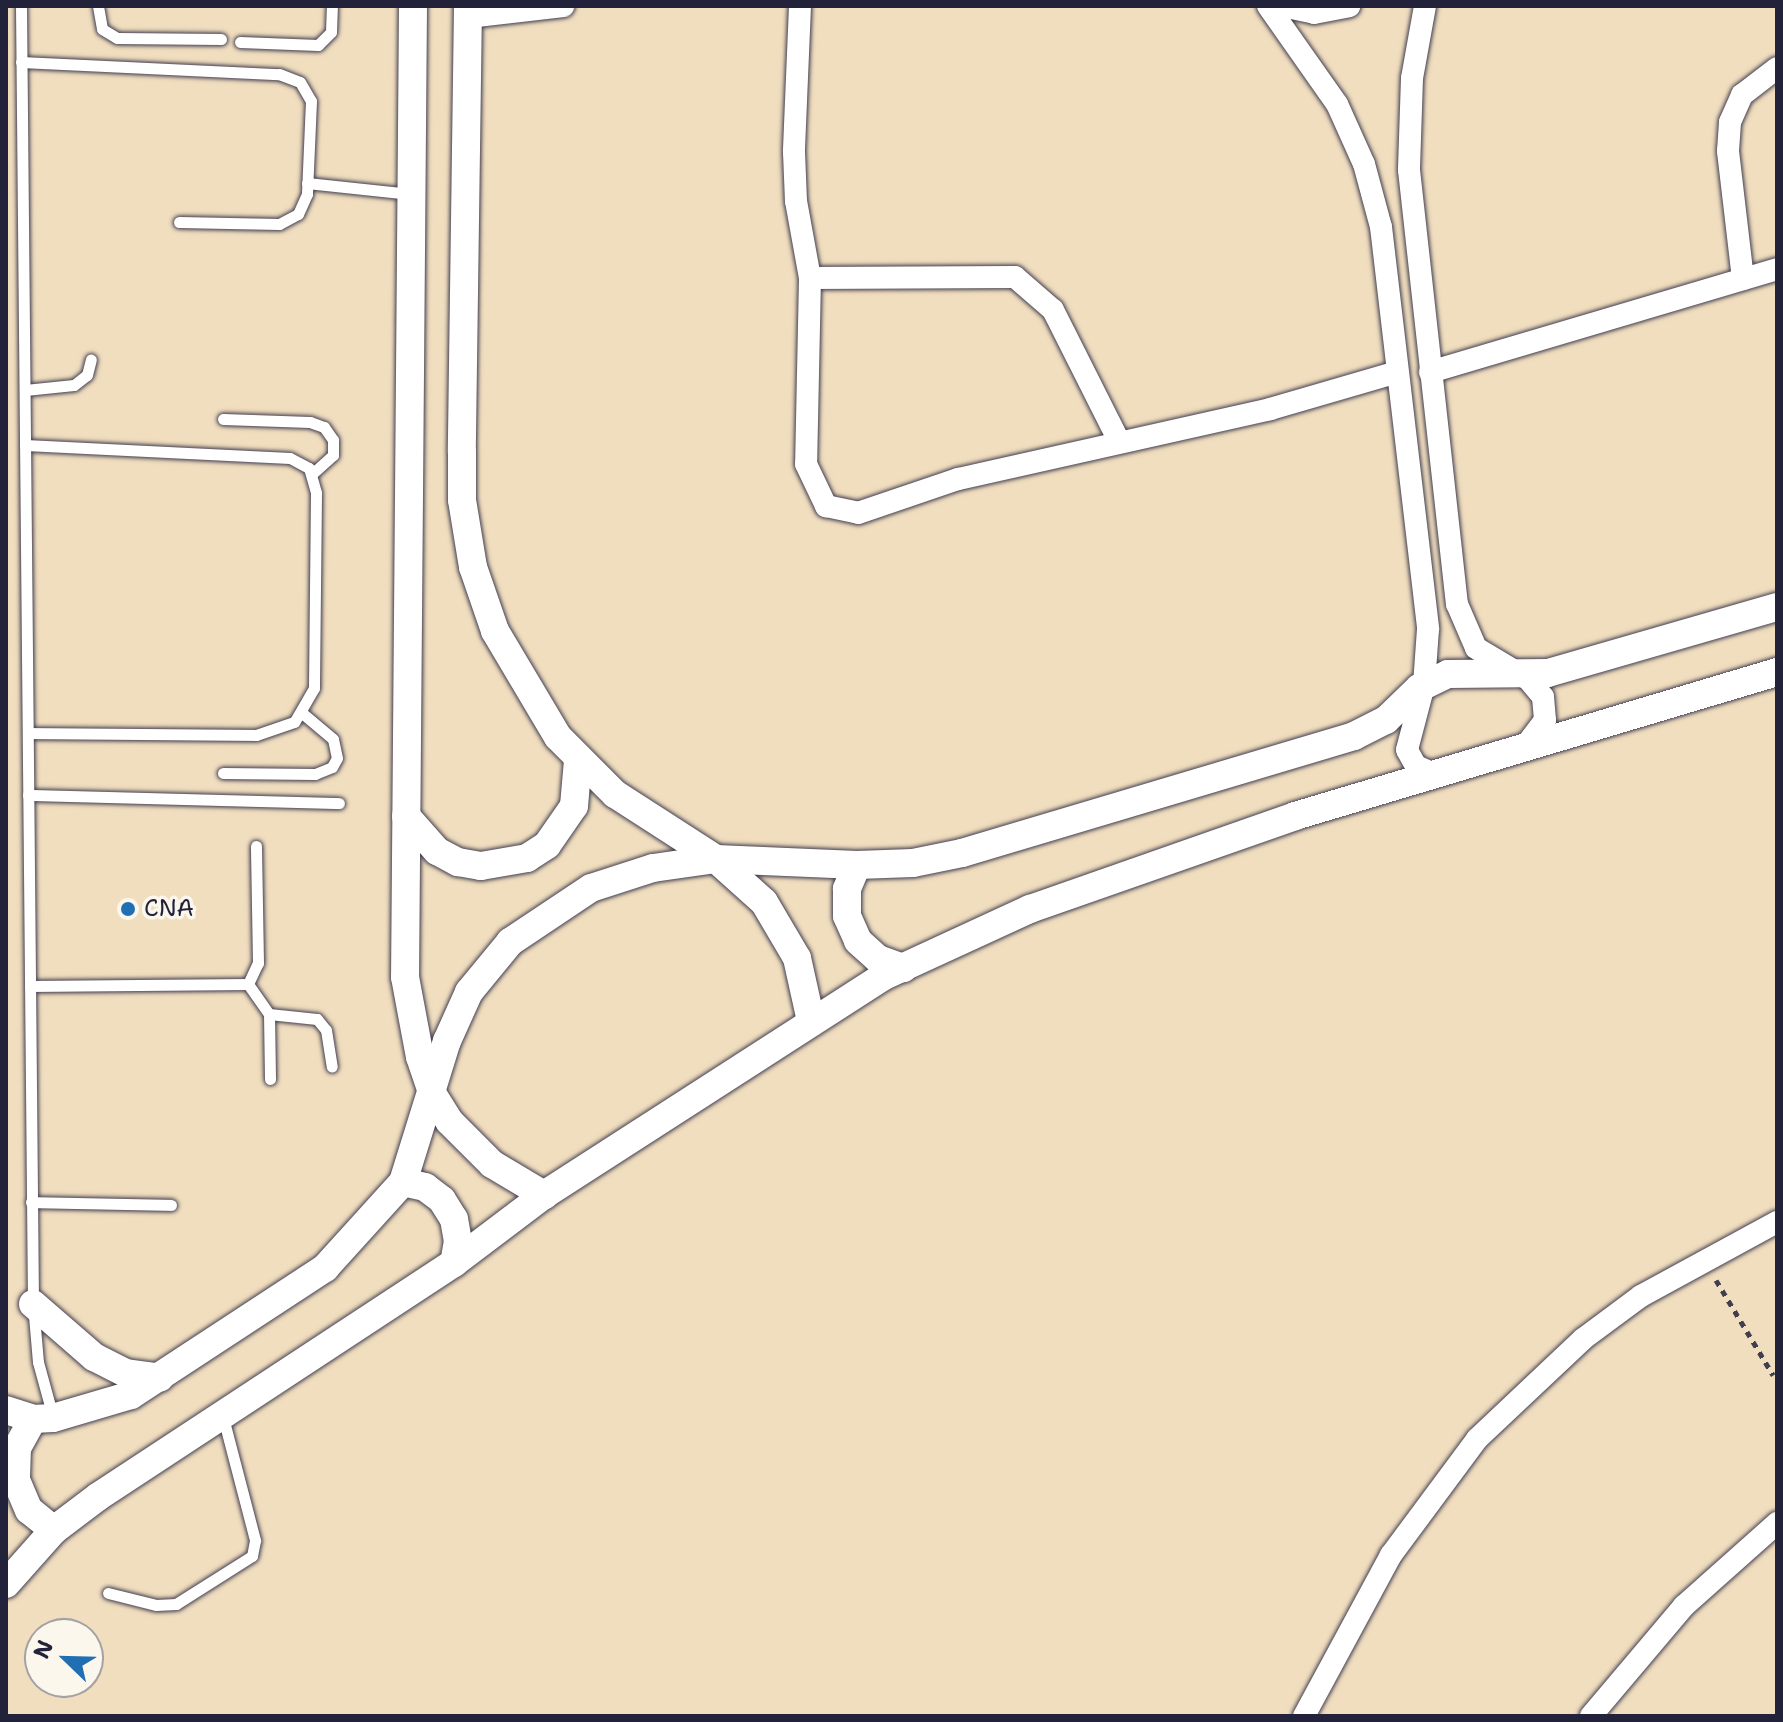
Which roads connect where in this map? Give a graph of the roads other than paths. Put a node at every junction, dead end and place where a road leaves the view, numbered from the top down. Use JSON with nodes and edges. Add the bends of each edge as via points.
{"nodes":[{"id":1,"x":21,"y":6,"type":"edge"},
{"id":2,"x":98,"y":6,"type":"edge"},
{"id":3,"x":332,"y":6,"type":"edge"},
{"id":4,"x":413,"y":6,"type":"edge"},
{"id":5,"x":563,"y":6,"type":"edge"},
{"id":6,"x":800,"y":6,"type":"edge"},
{"id":7,"x":1268,"y":6,"type":"edge"},
{"id":8,"x":1282,"y":6,"type":"edge"},
{"id":9,"x":1349,"y":6,"type":"edge"},
{"id":10,"x":1425,"y":6,"type":"edge"},
{"id":11,"x":468,"y":12,"type":"edge"},
{"id":12,"x":221,"y":39,"type":"dead end"},
{"id":13,"x":240,"y":42,"type":"dead end"},
{"id":14,"x":21,"y":62,"type":"junction"},
{"id":15,"x":1777,"y":68,"type":"edge"},
{"id":16,"x":307,"y":183,"type":"junction"},
{"id":17,"x":410,"y":194,"type":"junction"},
{"id":18,"x":179,"y":222,"type":"dead end"},
{"id":19,"x":1777,"y":269,"type":"edge"},
{"id":20,"x":810,"y":278,"type":"junction"},
{"id":21,"x":1743,"y":279,"type":"junction"},
{"id":22,"x":91,"y":359,"type":"dead end"},
{"id":23,"x":1397,"y":372,"type":"junction"},
{"id":24,"x":1430,"y":372,"type":"junction"},
{"id":25,"x":25,"y":390,"type":"junction"},
{"id":26,"x":223,"y":419,"type":"dead end"},
{"id":27,"x":1119,"y":441,"type":"junction"},
{"id":28,"x":25,"y":445,"type":"junction"},
{"id":29,"x":312,"y":474,"type":"junction"},
{"id":30,"x":1777,"y":607,"type":"edge"},
{"id":31,"x":1777,"y":672,"type":"edge"},
{"id":32,"x":1517,"y":674,"type":"junction"},
{"id":33,"x":1424,"y":685,"type":"junction"},
{"id":34,"x":302,"y":713,"type":"junction"},
{"id":35,"x":28,"y":733,"type":"junction"},
{"id":36,"x":1524,"y":748,"type":"junction"},
{"id":37,"x":578,"y":760,"type":"junction"},
{"id":38,"x":223,"y":773,"type":"dead end"},
{"id":39,"x":1432,"y":773,"type":"junction"},
{"id":40,"x":28,"y":795,"type":"junction"},
{"id":41,"x":339,"y":803,"type":"dead end"},
{"id":42,"x":406,"y":816,"type":"junction"},
{"id":43,"x":256,"y":846,"type":"dead end"},
{"id":44,"x":716,"y":859,"type":"junction"},
{"id":45,"x":857,"y":865,"type":"junction"},
{"id":46,"x":903,"y":968,"type":"junction"},
{"id":47,"x":248,"y":984,"type":"junction"},
{"id":48,"x":30,"y":986,"type":"junction"},
{"id":49,"x":269,"y":1014,"type":"junction"},
{"id":50,"x":811,"y":1021,"type":"junction"},
{"id":51,"x":332,"y":1067,"type":"dead end"},
{"id":52,"x":270,"y":1079,"type":"dead end"},
{"id":53,"x":433,"y":1095,"type":"junction"},
{"id":54,"x":403,"y":1182,"type":"junction"},
{"id":55,"x":544,"y":1195,"type":"junction"},
{"id":56,"x":31,"y":1202,"type":"junction"},
{"id":57,"x":171,"y":1205,"type":"dead end"},
{"id":58,"x":1777,"y":1222,"type":"edge"},
{"id":59,"x":454,"y":1263,"type":"junction"},
{"id":60,"x":33,"y":1304,"type":"junction"},
{"id":61,"x":160,"y":1378,"type":"junction"},
{"id":62,"x":222,"y":1412,"type":"junction"},
{"id":63,"x":31,"y":1415,"type":"edge"},
{"id":64,"x":1777,"y":1523,"type":"edge"},
{"id":65,"x":54,"y":1530,"type":"junction"},
{"id":66,"x":6,"y":1584,"type":"edge"},
{"id":67,"x":108,"y":1593,"type":"dead end"},
{"id":68,"x":1304,"y":1716,"type":"edge"},
{"id":69,"x":1591,"y":1716,"type":"edge"}],
"edges":[{"from":1,"to":14,"type":"lane"},
{"from":2,"to":12,"type":"lane","via":[[102,29],[117,38]]},
{"from":3,"to":13,"type":"lane","via":[[331,32],[318,45]]},
{"from":4,"to":17,"type":"street"},
{"from":5,"to":11,"type":"street"},
{"from":6,"to":20,"type":"street","via":[[794,178]]},
{"from":7,"to":23,"type":"street","via":[[1324,81],[1364,164],[1383,237]]},
{"from":8,"to":9,"type":"street","via":[[1314,13]]},
{"from":10,"to":24,"type":"street","via":[[1412,78],[1409,170]]},
{"from":11,"to":37,"type":"street","via":[[462,500],[473,567],[495,631],[543,715]]},
{"from":14,"to":16,"type":"lane","via":[[290,76],[311,101]]},
{"from":14,"to":25,"type":"lane"},
{"from":15,"to":21,"type":"street","via":[[1742,95],[1730,122],[1728,151]]},
{"from":16,"to":17,"type":"lane"},
{"from":16,"to":18,"type":"lane","via":[[304,205],[290,220]]},
{"from":17,"to":42,"type":"street"},
{"from":19,"to":21,"type":"street"},
{"from":20,"to":27,"type":"street","via":[[998,273],[1023,281],[1053,310]]},
{"from":20,"to":27,"type":"street","via":[[806,464],[826,506],[858,513],[939,484]]},
{"from":21,"to":24,"type":"street"},
{"from":22,"to":25,"type":"lane","via":[[87,375],[74,385]]},
{"from":23,"to":27,"type":"street","via":[[1270,409]]},
{"from":23,"to":33,"type":"street","via":[[1428,629]]},
{"from":24,"to":32,"type":"street","via":[[1461,620],[1476,648]]},
{"from":25,"to":28,"type":"lane"},
{"from":26,"to":29,"type":"lane","via":[[324,427],[333,440],[333,455]]},
{"from":28,"to":29,"type":"lane","via":[[290,458],[303,462]]},
{"from":28,"to":35,"type":"lane"},
{"from":29,"to":34,"type":"lane","via":[[315,670],[314,688]]},
{"from":30,"to":32,"type":"street","via":[[1564,669]]},
{"from":31,"to":36,"type":"street"},
{"from":32,"to":33,"type":"street","via":[[1459,672]]},
{"from":32,"to":36,"type":"street","via":[[1537,686],[1545,708],[1541,732]]},
{"from":33,"to":39,"type":"street","via":[[1407,750],[1416,766]]},
{"from":33,"to":45,"type":"street","via":[[1386,720],[1354,736],[962,853],[913,863]]},
{"from":34,"to":35,"type":"lane","via":[[276,732],[256,735]]},
{"from":34,"to":38,"type":"lane","via":[[333,739],[337,758],[332,767],[315,774]]},
{"from":35,"to":40,"type":"lane"},
{"from":36,"to":39,"type":"street"},
{"from":37,"to":42,"type":"street","via":[[574,806],[547,845],[527,858],[481,866],[458,862],[437,851]]},
{"from":37,"to":44,"type":"street","via":[[640,813]]},
{"from":39,"to":46,"type":"street","via":[[1030,909]]},
{"from":40,"to":41,"type":"lane"},
{"from":40,"to":48,"type":"lane"},
{"from":42,"to":53,"type":"street","via":[[405,977]]},
{"from":43,"to":47,"type":"lane","via":[[258,963]]},
{"from":44,"to":45,"type":"street"},
{"from":44,"to":50,"type":"street","via":[[749,886],[783,929],[797,958]]},
{"from":44,"to":53,"type":"street","via":[[622,876],[535,921],[469,992],[456,1016]]},
{"from":45,"to":46,"type":"street","via":[[847,889],[847,916],[858,941],[878,959]]},
{"from":46,"to":50,"type":"street"},
{"from":47,"to":48,"type":"lane"},
{"from":47,"to":49,"type":"lane"},
{"from":48,"to":56,"type":"lane"},
{"from":49,"to":51,"type":"lane","via":[[317,1019],[326,1030]]},
{"from":49,"to":52,"type":"lane"},
{"from":50,"to":55,"type":"street"},
{"from":53,"to":54,"type":"street"},
{"from":53,"to":55,"type":"street","via":[[469,1144]]},
{"from":54,"to":59,"type":"street","via":[[425,1187],[454,1219]]},
{"from":54,"to":61,"type":"street","via":[[325,1268]]},
{"from":55,"to":59,"type":"street"},
{"from":56,"to":57,"type":"lane"},
{"from":56,"to":60,"type":"lane"},
{"from":58,"to":68,"type":"street","via":[[1703,1259],[1583,1339],[1477,1439],[1391,1555]]},
{"from":59,"to":62,"type":"street"},
{"from":60,"to":61,"type":"street","via":[[101,1362],[126,1373]]},
{"from":60,"to":63,"type":"lane","via":[[38,1362]]},
{"from":61,"to":63,"type":"street","via":[[100,1407]]},
{"from":62,"to":65,"type":"street"},
{"from":62,"to":67,"type":"lane","via":[[255,1540],[252,1556],[176,1604],[156,1605]]},
{"from":63,"to":65,"type":"street","via":[[17,1448],[16,1480],[29,1510]]},
{"from":64,"to":69,"type":"street","via":[[1684,1606]]},
{"from":65,"to":66,"type":"street"}]}
